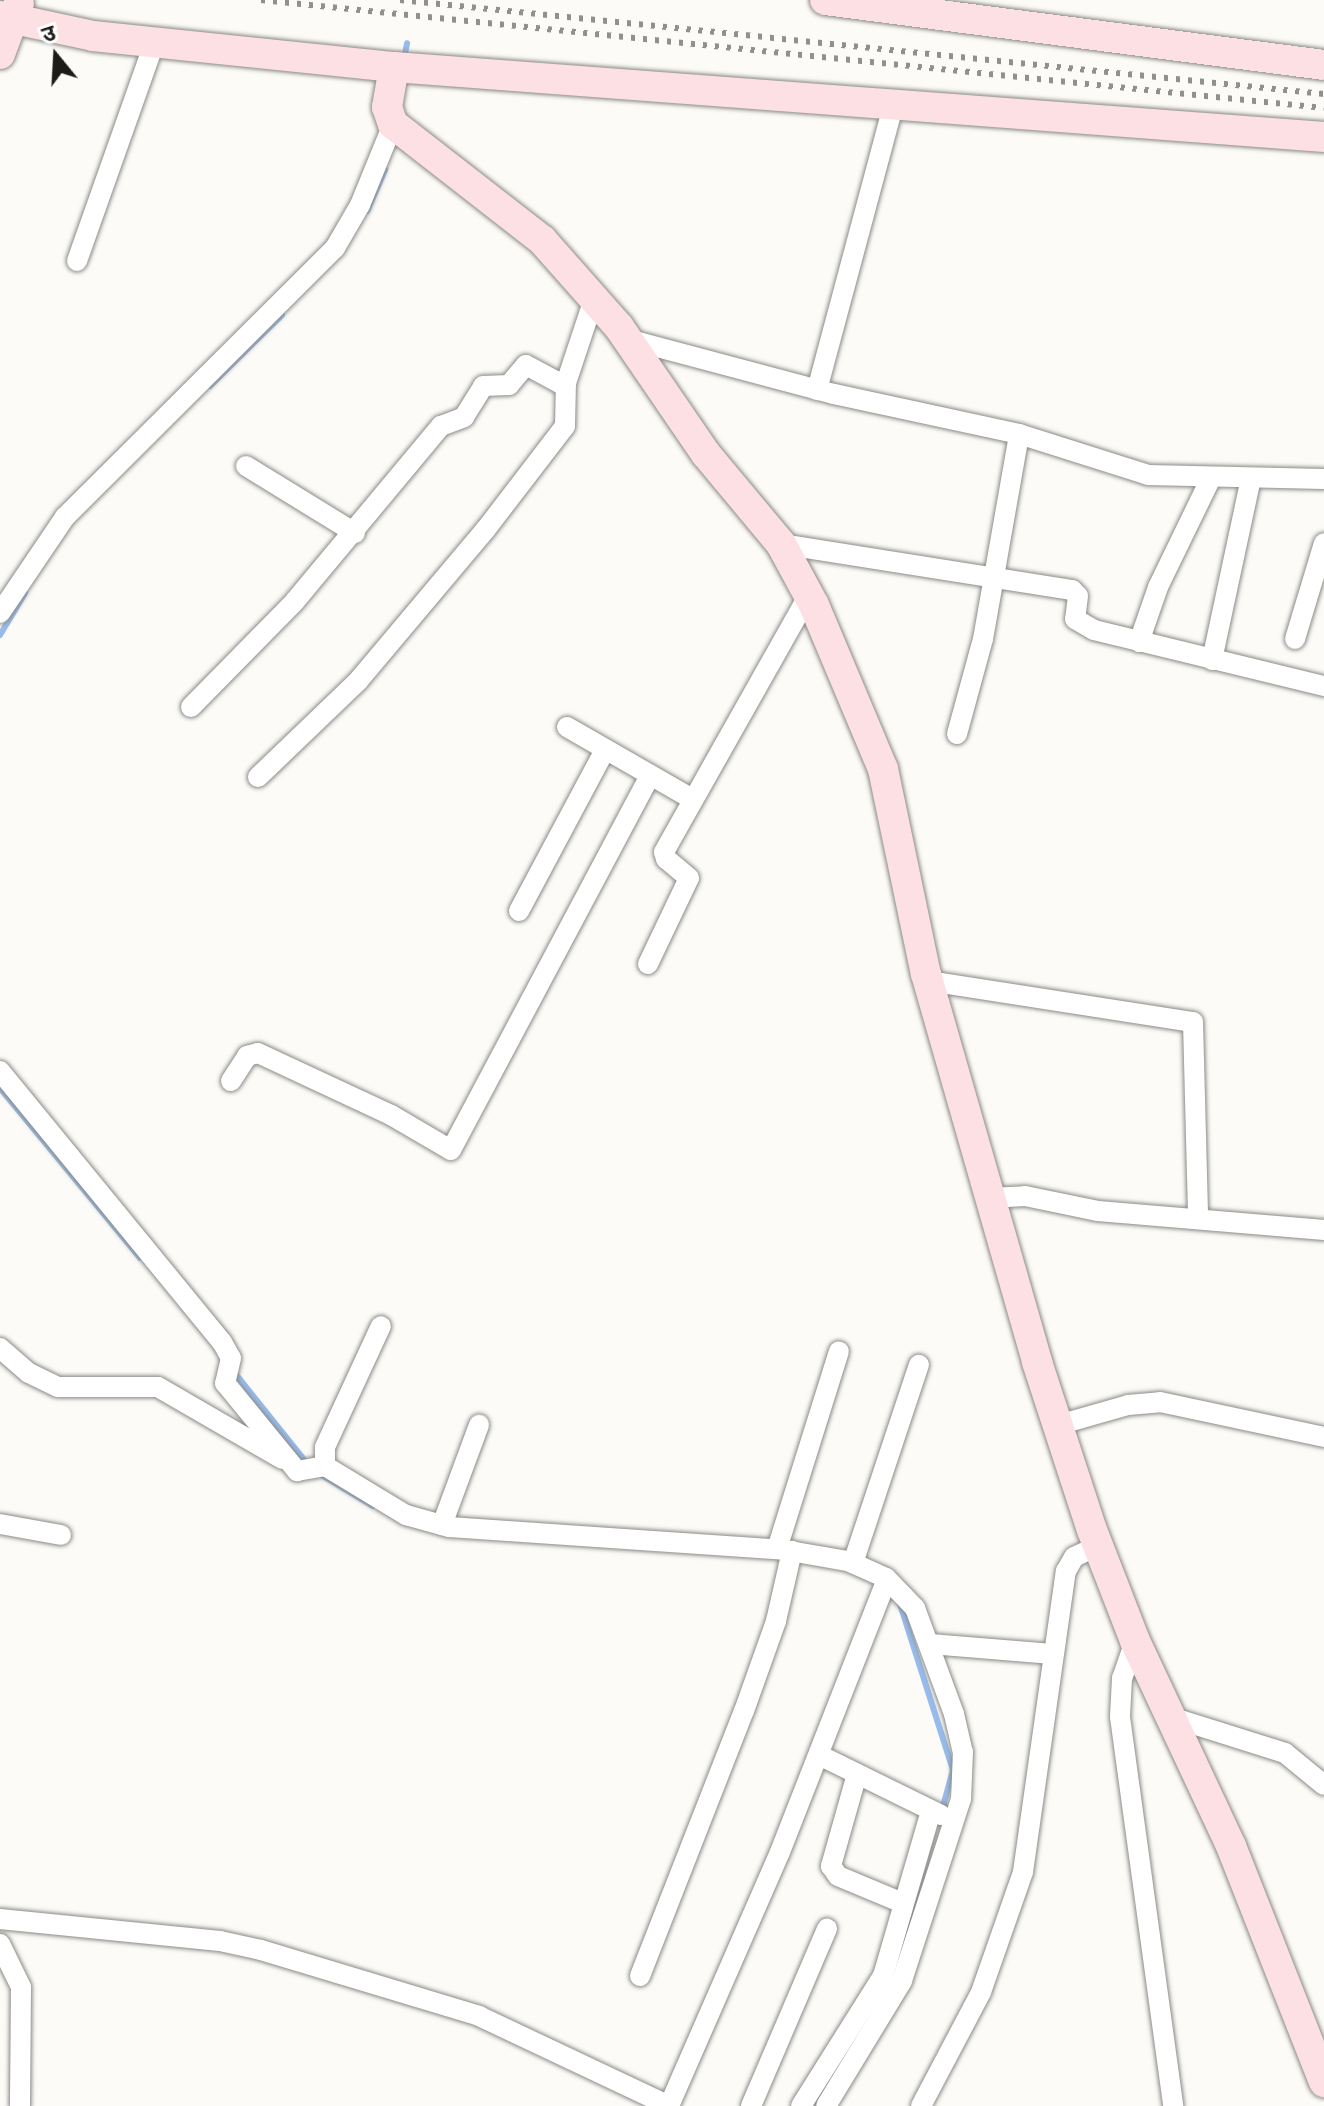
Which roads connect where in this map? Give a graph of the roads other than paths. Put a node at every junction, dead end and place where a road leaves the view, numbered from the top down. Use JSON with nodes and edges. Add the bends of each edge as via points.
{"nodes":[{"id":1,"x":825,"y":0,"type":"edge"},
{"id":2,"x":979,"y":10,"type":"edge"},
{"id":3,"x":11,"y":12,"type":"edge"},
{"id":4,"x":154,"y":43,"type":"junction"},
{"id":5,"x":0,"y":54,"type":"edge"},
{"id":6,"x":1324,"y":65,"type":"edge"},
{"id":7,"x":394,"y":67,"type":"junction"},
{"id":8,"x":893,"y":106,"type":"junction"},
{"id":9,"x":393,"y":124,"type":"junction"},
{"id":10,"x":1324,"y":137,"type":"edge"},
{"id":11,"x":77,"y":261,"type":"dead end"},
{"id":12,"x":594,"y":299,"type":"junction"},
{"id":13,"x":627,"y":339,"type":"junction"},
{"id":14,"x":565,"y":386,"type":"junction"},
{"id":15,"x":817,"y":390,"type":"junction"},
{"id":16,"x":1019,"y":434,"type":"junction"},
{"id":17,"x":246,"y":466,"type":"dead end"},
{"id":18,"x":1211,"y":478,"type":"junction"},
{"id":19,"x":1251,"y":478,"type":"junction"},
{"id":20,"x":1324,"y":479,"type":"edge"},
{"id":21,"x":355,"y":533,"type":"junction"},
{"id":22,"x":1324,"y":543,"type":"edge"},
{"id":23,"x":781,"y":544,"type":"junction"},
{"id":24,"x":993,"y":579,"type":"junction"},
{"id":25,"x":809,"y":595,"type":"junction"},
{"id":26,"x":0,"y":613,"type":"edge"},
{"id":27,"x":1295,"y":639,"type":"dead end"},
{"id":28,"x":1139,"y":642,"type":"junction"},
{"id":29,"x":1212,"y":660,"type":"junction"},
{"id":30,"x":1324,"y":686,"type":"edge"},
{"id":31,"x":191,"y":707,"type":"dead end"},
{"id":32,"x":567,"y":727,"type":"dead end"},
{"id":33,"x":957,"y":734,"type":"dead end"},
{"id":34,"x":605,"y":750,"type":"junction"},
{"id":35,"x":258,"y":777,"type":"dead end"},
{"id":36,"x":649,"y":777,"type":"junction"},
{"id":37,"x":692,"y":799,"type":"junction"},
{"id":38,"x":519,"y":911,"type":"dead end"},
{"id":39,"x":648,"y":964,"type":"dead end"},
{"id":40,"x":928,"y":981,"type":"junction"},
{"id":41,"x":0,"y":1071,"type":"edge"},
{"id":42,"x":231,"y":1081,"type":"dead end"},
{"id":43,"x":989,"y":1198,"type":"junction"},
{"id":44,"x":1198,"y":1216,"type":"junction"},
{"id":45,"x":1324,"y":1230,"type":"edge"},
{"id":46,"x":381,"y":1326,"type":"dead end"},
{"id":47,"x":0,"y":1348,"type":"edge"},
{"id":48,"x":839,"y":1351,"type":"dead end"},
{"id":49,"x":919,"y":1365,"type":"dead end"},
{"id":50,"x":479,"y":1425,"type":"dead end"},
{"id":51,"x":1058,"y":1425,"type":"junction"},
{"id":52,"x":1324,"y":1437,"type":"edge"},
{"id":53,"x":286,"y":1460,"type":"junction"},
{"id":54,"x":318,"y":1467,"type":"junction"},
{"id":55,"x":0,"y":1524,"type":"edge"},
{"id":56,"x":442,"y":1525,"type":"junction"},
{"id":57,"x":61,"y":1535,"type":"dead end"},
{"id":58,"x":1098,"y":1546,"type":"junction"},
{"id":59,"x":787,"y":1556,"type":"junction"},
{"id":60,"x":853,"y":1563,"type":"junction"},
{"id":61,"x":886,"y":1584,"type":"junction"},
{"id":62,"x":1135,"y":1641,"type":"junction"},
{"id":63,"x":931,"y":1644,"type":"junction"},
{"id":64,"x":1052,"y":1654,"type":"junction"},
{"id":65,"x":1174,"y":1718,"type":"junction"},
{"id":66,"x":819,"y":1755,"type":"junction"},
{"id":67,"x":857,"y":1774,"type":"junction"},
{"id":68,"x":1324,"y":1785,"type":"edge"},
{"id":69,"x":942,"y":1815,"type":"junction"},
{"id":70,"x":903,"y":1903,"type":"junction"},
{"id":71,"x":0,"y":1919,"type":"edge"},
{"id":72,"x":827,"y":1929,"type":"dead end"},
{"id":73,"x":0,"y":1944,"type":"edge"},
{"id":74,"x":640,"y":1976,"type":"dead end"},
{"id":75,"x":1324,"y":2082,"type":"edge"},
{"id":76,"x":20,"y":2106,"type":"edge"},
{"id":77,"x":669,"y":2106,"type":"edge"},
{"id":78,"x":751,"y":2106,"type":"edge"},
{"id":79,"x":801,"y":2106,"type":"edge"},
{"id":80,"x":826,"y":2106,"type":"edge"},
{"id":81,"x":921,"y":2106,"type":"edge"},
{"id":82,"x":1173,"y":2106,"type":"edge"}],
"edges":[{"from":1,"to":2,"type":"street"},
{"from":2,"to":6,"type":"street"},
{"from":3,"to":4,"type":"street"},
{"from":3,"to":5,"type":"street"},
{"from":4,"to":7,"type":"street"},
{"from":4,"to":11,"type":"street"},
{"from":7,"to":8,"type":"street"},
{"from":7,"to":9,"type":"street","via":[[387,107]]},
{"from":8,"to":10,"type":"street"},
{"from":8,"to":15,"type":"street"},
{"from":9,"to":12,"type":"street","via":[[542,240]]},
{"from":9,"to":26,"type":"street","via":[[360,205],[335,248],[65,517]]},
{"from":12,"to":13,"type":"street"},
{"from":12,"to":14,"type":"street"},
{"from":13,"to":15,"type":"street"},
{"from":13,"to":23,"type":"street","via":[[706,454]]},
{"from":14,"to":21,"type":"street","via":[[526,365],[509,385],[483,386],[464,417],[441,426]]},
{"from":14,"to":35,"type":"street","via":[[565,426],[486,529],[358,681]]},
{"from":15,"to":16,"type":"street"},
{"from":16,"to":18,"type":"street","via":[[1134,472]]},
{"from":16,"to":24,"type":"street"},
{"from":17,"to":21,"type":"street"},
{"from":18,"to":19,"type":"street"},
{"from":18,"to":28,"type":"street","via":[[1158,587]]},
{"from":19,"to":20,"type":"street"},
{"from":19,"to":29,"type":"street"},
{"from":21,"to":31,"type":"street","via":[[256,645]]},
{"from":22,"to":27,"type":"street"},
{"from":23,"to":24,"type":"street"},
{"from":23,"to":25,"type":"street"},
{"from":24,"to":28,"type":"street","via":[[1075,591],[1076,621]]},
{"from":24,"to":33,"type":"street"},
{"from":25,"to":37,"type":"street"},
{"from":25,"to":40,"type":"street","via":[[883,769]]},
{"from":28,"to":29,"type":"street"},
{"from":29,"to":30,"type":"street"},
{"from":32,"to":34,"type":"street"},
{"from":34,"to":36,"type":"street"},
{"from":34,"to":38,"type":"street"},
{"from":36,"to":37,"type":"street"},
{"from":36,"to":42,"type":"street","via":[[451,1150],[391,1115],[258,1053],[247,1056]]},
{"from":37,"to":39,"type":"street","via":[[664,855],[689,878]]},
{"from":40,"to":43,"type":"street"},
{"from":40,"to":44,"type":"street","via":[[1193,1022]]},
{"from":41,"to":53,"type":"street","via":[[228,1364],[232,1394]]},
{"from":43,"to":44,"type":"street","via":[[1025,1196],[1098,1211]]},
{"from":43,"to":51,"type":"street"},
{"from":44,"to":45,"type":"street"},
{"from":46,"to":54,"type":"street"},
{"from":47,"to":53,"type":"street","via":[[29,1373],[58,1387],[158,1387]]},
{"from":48,"to":59,"type":"street"},
{"from":49,"to":60,"type":"street"},
{"from":50,"to":56,"type":"street"},
{"from":51,"to":52,"type":"street","via":[[1128,1405],[1160,1402]]},
{"from":51,"to":58,"type":"street"},
{"from":53,"to":54,"type":"street","via":[[297,1471]]},
{"from":54,"to":56,"type":"street","via":[[406,1515]]},
{"from":55,"to":57,"type":"street"},
{"from":56,"to":59,"type":"street"},
{"from":58,"to":62,"type":"street"},
{"from":58,"to":64,"type":"street","via":[[1068,1564]]},
{"from":59,"to":60,"type":"street"},
{"from":59,"to":74,"type":"street","via":[[744,1711]]},
{"from":60,"to":61,"type":"street"},
{"from":61,"to":63,"type":"street","via":[[915,1608]]},
{"from":61,"to":66,"type":"street"},
{"from":62,"to":65,"type":"street"},
{"from":62,"to":82,"type":"street","via":[[1122,1678],[1120,1717]]},
{"from":63,"to":64,"type":"street"},
{"from":63,"to":69,"type":"street","via":[[963,1752],[964,1783]]},
{"from":64,"to":81,"type":"street","via":[[1023,1872],[981,1992]]},
{"from":65,"to":68,"type":"street","via":[[1285,1753]]},
{"from":65,"to":75,"type":"street"},
{"from":66,"to":67,"type":"street"},
{"from":66,"to":77,"type":"street"},
{"from":67,"to":69,"type":"street"},
{"from":67,"to":70,"type":"street","via":[[831,1866],[838,1876]]},
{"from":69,"to":70,"type":"street"},
{"from":69,"to":80,"type":"street","via":[[902,1981]]},
{"from":70,"to":79,"type":"street","via":[[878,1987]]},
{"from":71,"to":77,"type":"street","via":[[220,1941],[261,1950],[479,2016]]},
{"from":72,"to":78,"type":"street"},
{"from":73,"to":76,"type":"street","via":[[21,1987]]}]}
